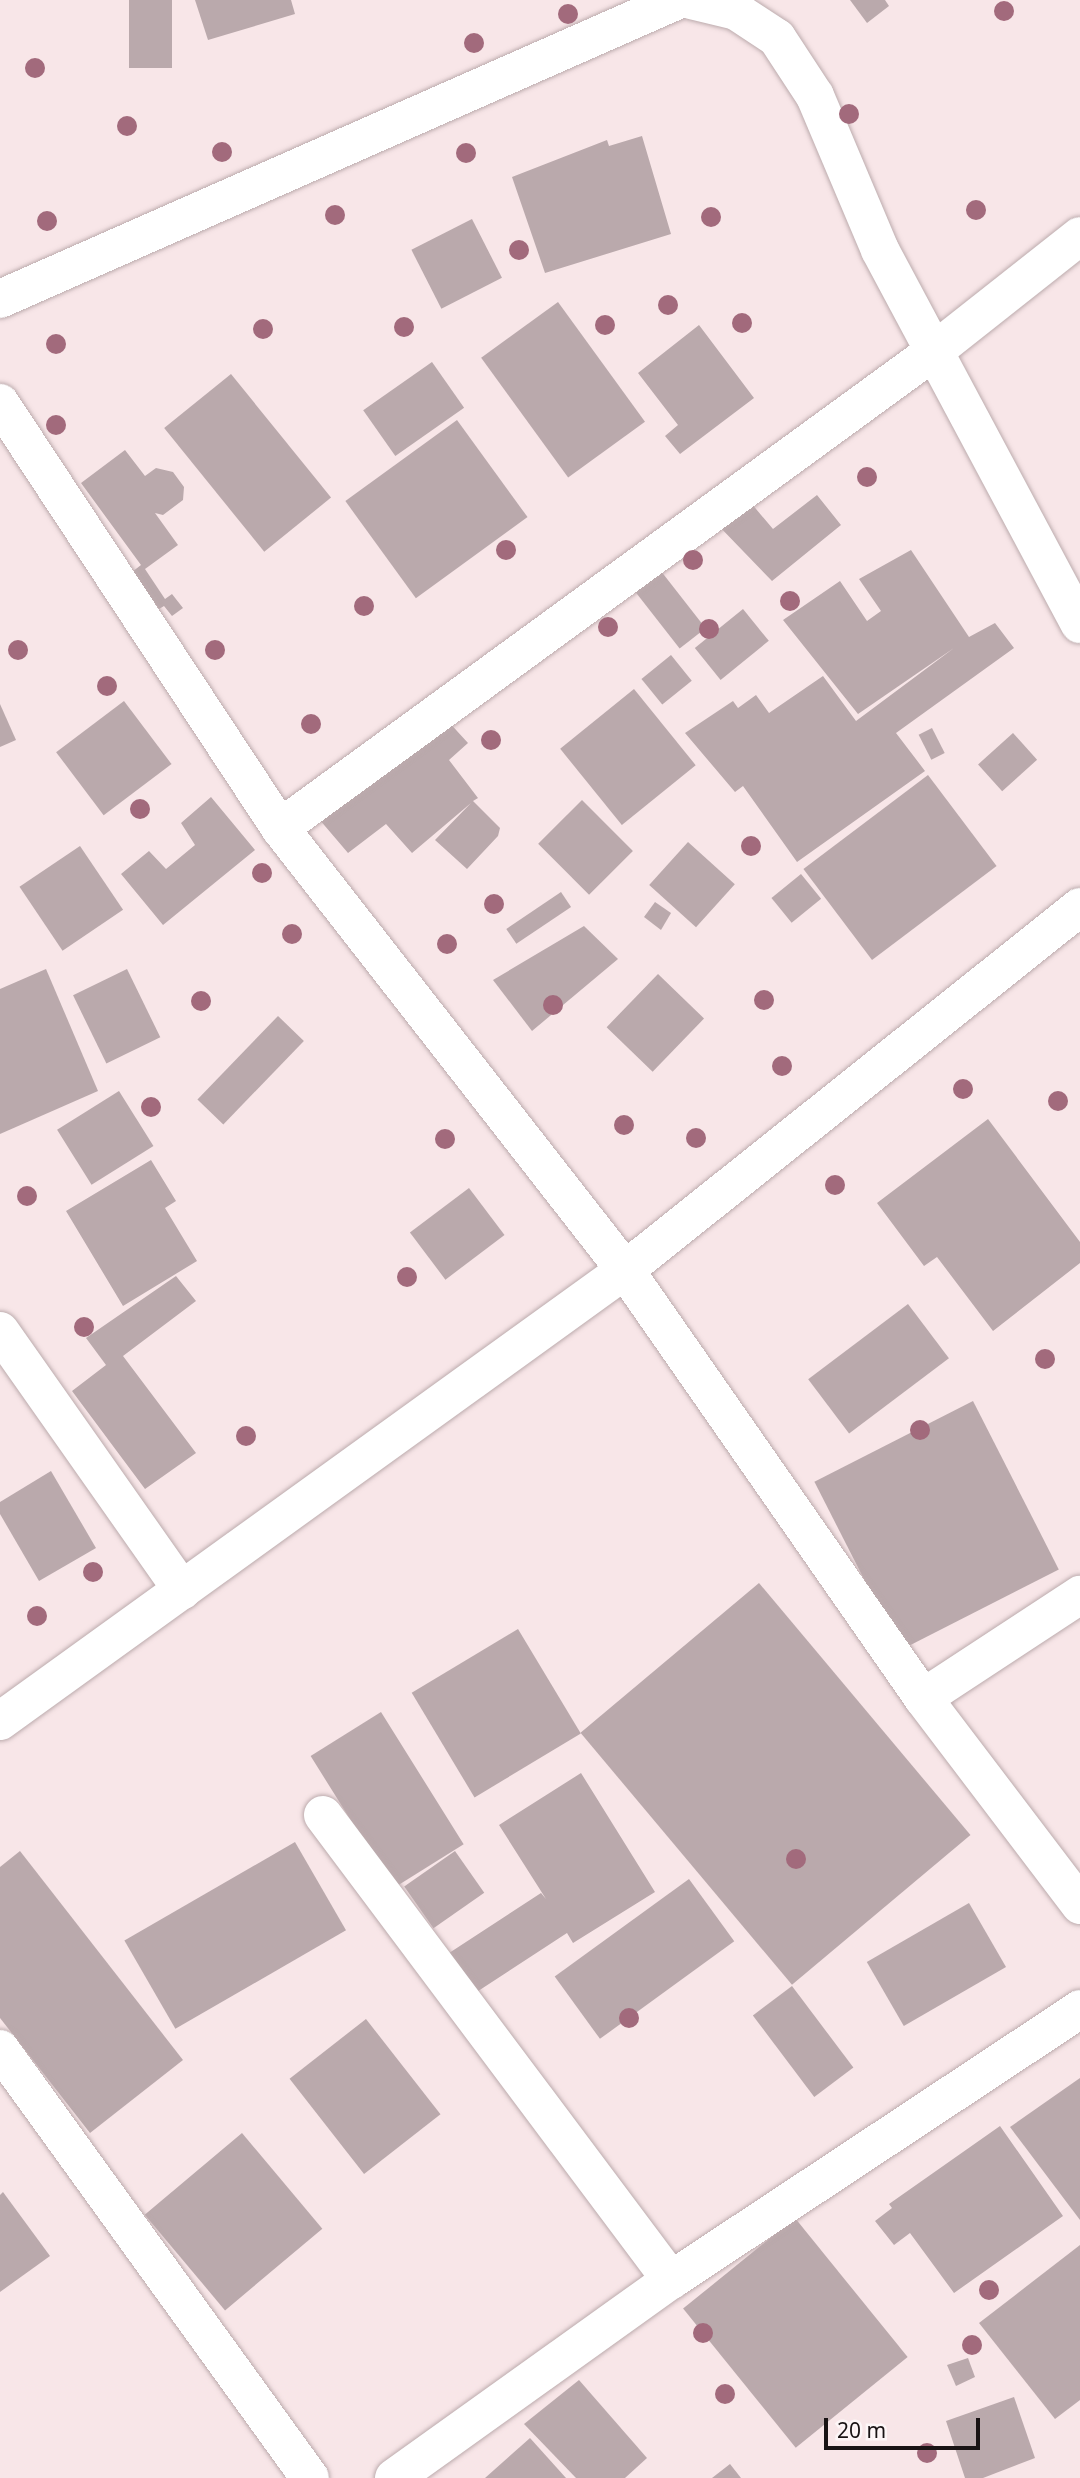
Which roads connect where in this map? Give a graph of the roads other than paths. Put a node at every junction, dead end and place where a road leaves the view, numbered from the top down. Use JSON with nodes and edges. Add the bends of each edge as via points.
{"nodes":[{"id":1,"x":678,"y":0,"type":"edge"},
{"id":2,"x":691,"y":0,"type":"edge"},
{"id":3,"x":1080,"y":236,"type":"edge"},
{"id":4,"x":0,"y":299,"type":"edge"},
{"id":5,"x":937,"y":349,"type":"junction"},
{"id":6,"x":0,"y":403,"type":"edge"},
{"id":7,"x":1080,"y":624,"type":"edge"},
{"id":8,"x":280,"y":828,"type":"junction"},
{"id":9,"x":1080,"y":907,"type":"edge"},
{"id":10,"x":625,"y":1270,"type":"junction"},
{"id":11,"x":0,"y":1331,"type":"edge"},
{"id":12,"x":182,"y":1590,"type":"junction"},
{"id":13,"x":1080,"y":1595,"type":"edge"},
{"id":14,"x":923,"y":1698,"type":"junction"},
{"id":15,"x":0,"y":1721,"type":"edge"},
{"id":16,"x":323,"y":1815,"type":"dead end"},
{"id":17,"x":1080,"y":1905,"type":"edge"},
{"id":18,"x":1080,"y":2009,"type":"edge"},
{"id":19,"x":0,"y":2049,"type":"edge"},
{"id":20,"x":671,"y":2280,"type":"junction"},
{"id":21,"x":310,"y":2478,"type":"edge"},
{"id":22,"x":394,"y":2478,"type":"edge"}],
"edges":[{"from":1,"to":4,"type":"street"},
{"from":2,"to":5,"type":"street","via":[[736,11],[777,38],[815,96],[880,250]]},
{"from":3,"to":5,"type":"street"},
{"from":5,"to":7,"type":"street","via":[[984,453]]},
{"from":5,"to":8,"type":"street"},
{"from":6,"to":8,"type":"street"},
{"from":8,"to":10,"type":"street"},
{"from":9,"to":10,"type":"street"},
{"from":10,"to":12,"type":"street"},
{"from":10,"to":14,"type":"street"},
{"from":11,"to":12,"type":"street"},
{"from":12,"to":15,"type":"street"},
{"from":13,"to":14,"type":"street"},
{"from":14,"to":17,"type":"street"},
{"from":16,"to":20,"type":"street"},
{"from":18,"to":20,"type":"street"},
{"from":19,"to":21,"type":"street"},
{"from":20,"to":22,"type":"street"}]}
